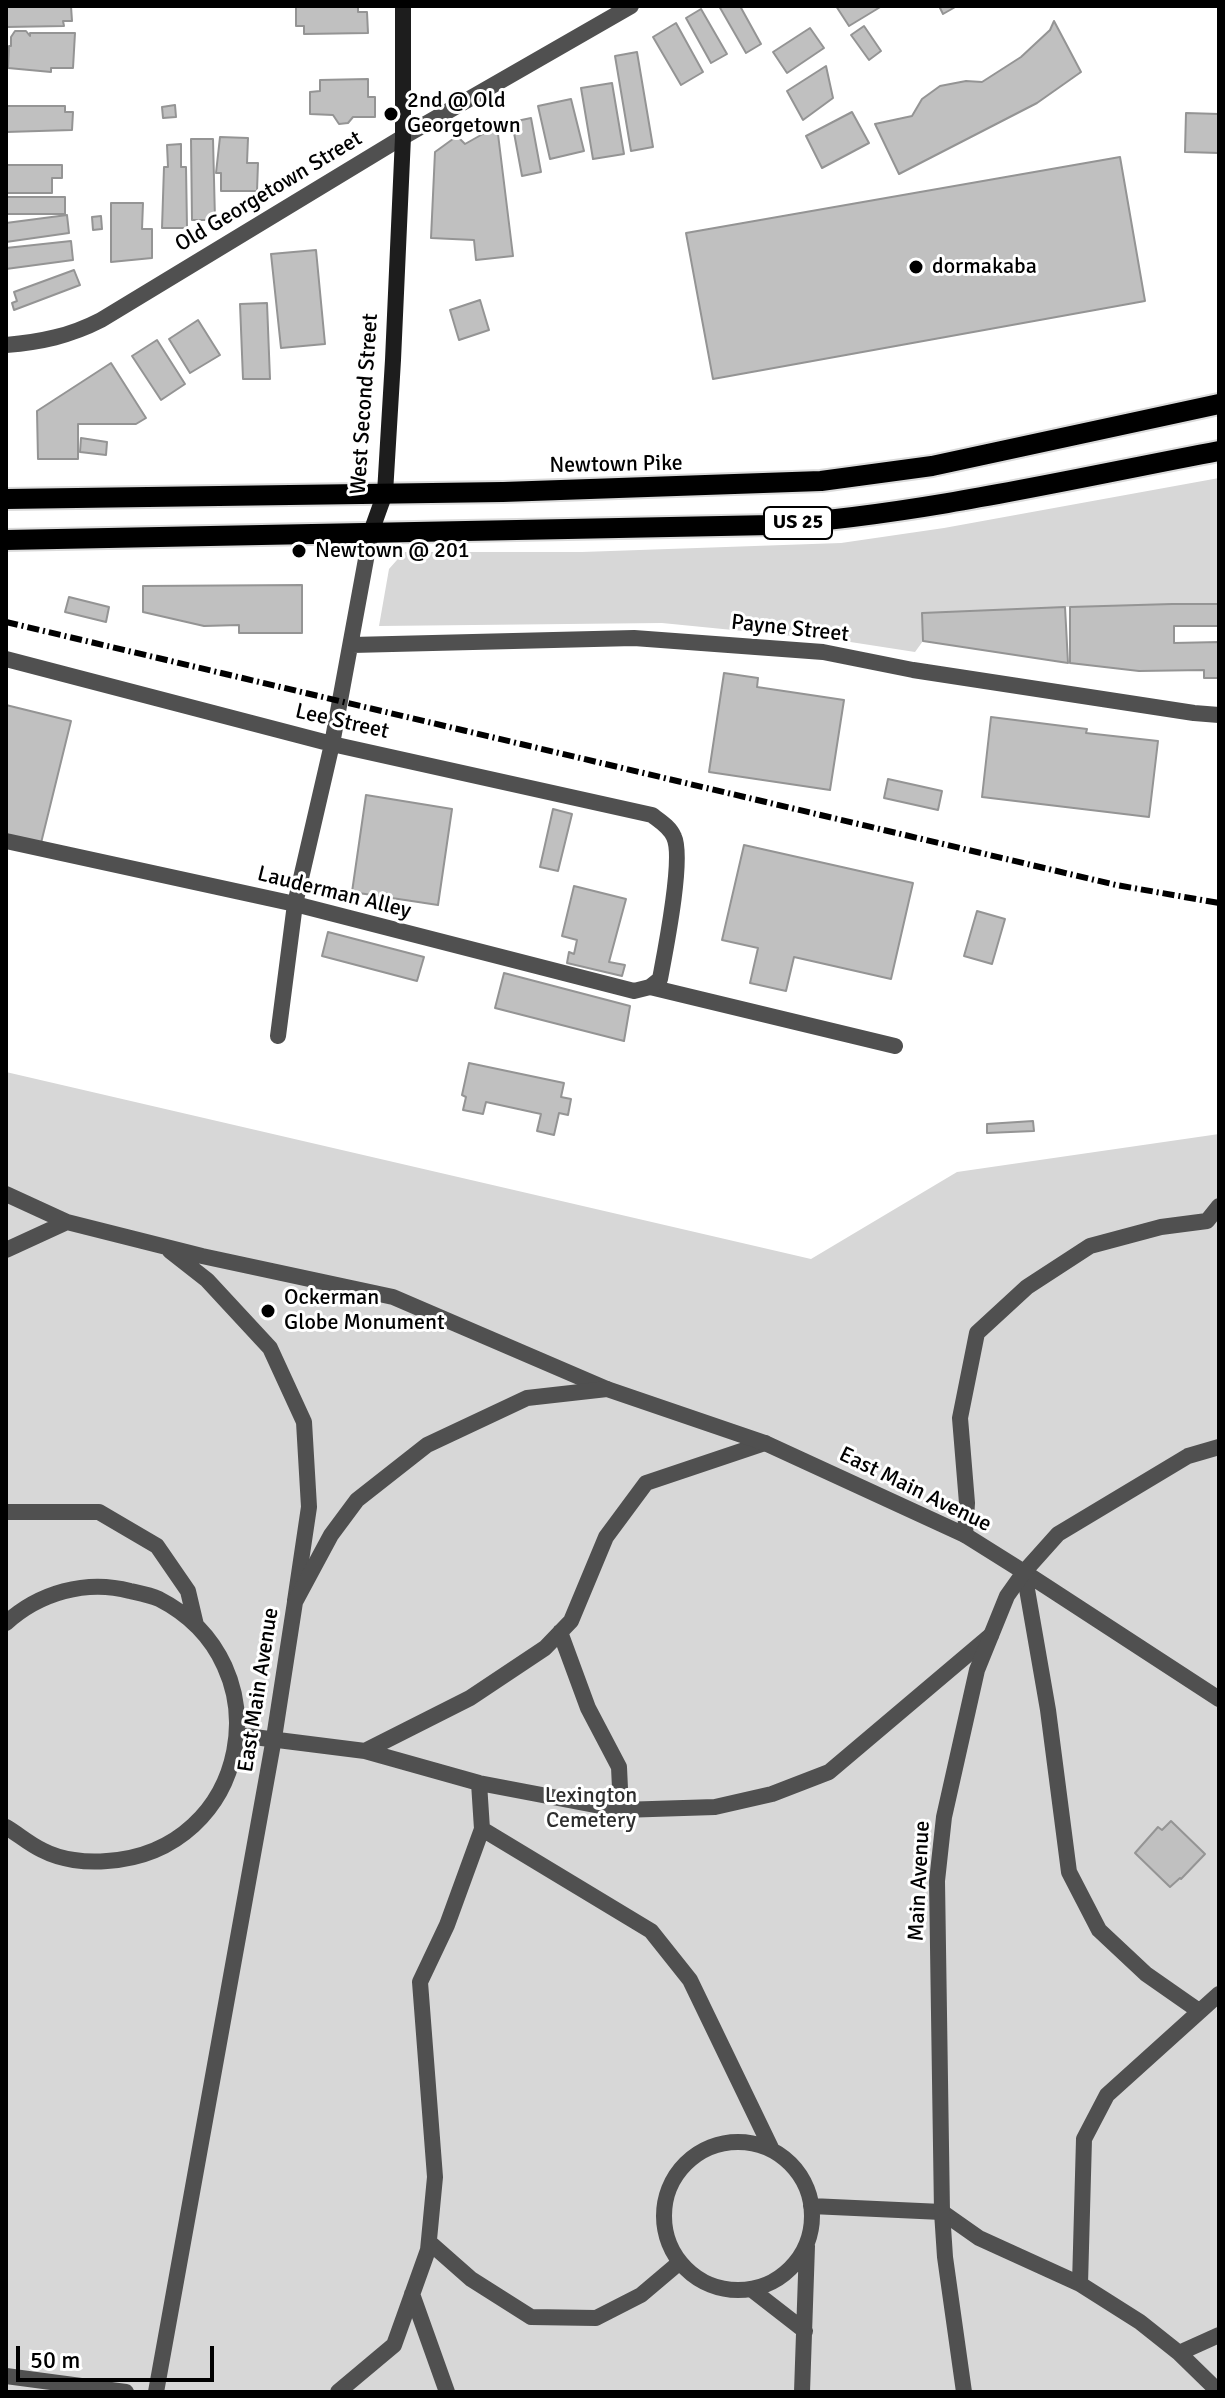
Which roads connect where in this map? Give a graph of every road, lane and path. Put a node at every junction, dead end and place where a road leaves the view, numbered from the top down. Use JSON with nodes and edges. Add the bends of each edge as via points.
{"nodes":[{"id":1,"x":403,"y":6,"type":"edge"},
{"id":2,"x":631,"y":6,"type":"edge"},
{"id":3,"x":403,"y":137,"type":"junction"},
{"id":4,"x":6,"y":345,"type":"edge"},
{"id":5,"x":1219,"y":404,"type":"edge"},
{"id":6,"x":1219,"y":451,"type":"edge"},
{"id":7,"x":385,"y":493,"type":"junction"},
{"id":8,"x":7,"y":497,"type":"edge"},
{"id":9,"x":371,"y":532,"type":"junction"},
{"id":10,"x":6,"y":540,"type":"edge"},
{"id":11,"x":352,"y":645,"type":"junction"},
{"id":12,"x":6,"y":659,"type":"edge"},
{"id":13,"x":1219,"y":715,"type":"edge"},
{"id":14,"x":332,"y":744,"type":"junction"},
{"id":15,"x":6,"y":841,"type":"edge"},
{"id":16,"x":295,"y":904,"type":"junction"},
{"id":17,"x":650,"y":987,"type":"junction"},
{"id":18,"x":278,"y":1036,"type":"dead end"},
{"id":19,"x":895,"y":1046,"type":"dead end"},
{"id":20,"x":6,"y":1194,"type":"edge"},
{"id":21,"x":1219,"y":1206,"type":"edge"},
{"id":22,"x":67,"y":1222,"type":"junction"},
{"id":23,"x":1213,"y":1222,"type":"edge"},
{"id":24,"x":165,"y":1247,"type":"junction"},
{"id":25,"x":6,"y":1250,"type":"edge"},
{"id":26,"x":607,"y":1389,"type":"junction"},
{"id":27,"x":765,"y":1443,"type":"junction"},
{"id":28,"x":1219,"y":1447,"type":"edge"},
{"id":29,"x":7,"y":1510,"type":"edge"},
{"id":30,"x":965,"y":1535,"type":"junction"},
{"id":31,"x":1024,"y":1572,"type":"junction"},
{"id":32,"x":295,"y":1602,"type":"junction"},
{"id":33,"x":6,"y":1623,"type":"edge"},
{"id":34,"x":196,"y":1625,"type":"junction"},
{"id":35,"x":560,"y":1632,"type":"junction"},
{"id":36,"x":991,"y":1635,"type":"junction"},
{"id":37,"x":1219,"y":1699,"type":"edge"},
{"id":38,"x":238,"y":1735,"type":"junction"},
{"id":39,"x":274,"y":1738,"type":"junction"},
{"id":40,"x":365,"y":1751,"type":"junction"},
{"id":41,"x":479,"y":1783,"type":"junction"},
{"id":42,"x":621,"y":1810,"type":"junction"},
{"id":43,"x":6,"y":1828,"type":"edge"},
{"id":44,"x":482,"y":1829,"type":"junction"},
{"id":45,"x":1219,"y":1994,"type":"edge"},
{"id":46,"x":1199,"y":2011,"type":"junction"},
{"id":47,"x":772,"y":2150,"type":"junction"},
{"id":48,"x":811,"y":2206,"type":"junction"},
{"id":49,"x":942,"y":2212,"type":"junction"},
{"id":50,"x":429,"y":2242,"type":"junction"},
{"id":51,"x":807,"y":2242,"type":"junction"},
{"id":52,"x":680,"y":2262,"type":"junction"},
{"id":53,"x":1080,"y":2284,"type":"junction"},
{"id":54,"x":751,"y":2289,"type":"junction"},
{"id":55,"x":412,"y":2294,"type":"junction"},
{"id":56,"x":805,"y":2331,"type":"junction"},
{"id":57,"x":1219,"y":2335,"type":"edge"},
{"id":58,"x":1179,"y":2353,"type":"junction"},
{"id":59,"x":6,"y":2376,"type":"edge"},
{"id":60,"x":126,"y":2392,"type":"edge"},
{"id":61,"x":156,"y":2392,"type":"edge"},
{"id":62,"x":338,"y":2392,"type":"edge"},
{"id":63,"x":447,"y":2392,"type":"edge"},
{"id":64,"x":802,"y":2392,"type":"edge"},
{"id":65,"x":964,"y":2392,"type":"edge"},
{"id":66,"x":1219,"y":2392,"type":"edge"}],
"edges":[{"from":1,"to":3,"type":"street","name":"West Second Street"},
{"from":2,"to":3,"type":"street","name":"Old Georgetown Street"},
{"from":3,"to":4,"type":"street","name":"Old Georgetown Street","via":[[101,320],[46,341]]},
{"from":3,"to":7,"type":"street","name":"West Second Street"},
{"from":5,"to":7,"type":"main road","name":"Newtown Pike","number":"US 25","via":[[932,466],[821,481]]},
{"from":6,"to":9,"type":"main road","number":"US 25","via":[[846,519]]},
{"from":7,"to":8,"type":"main road","name":"Newtown Pike","number":"US 25"},
{"from":7,"to":9,"type":"street","name":"West Second Street"},
{"from":9,"to":10,"type":"main road","number":"US 25"},
{"from":9,"to":11,"type":"street","name":"West Second Street"},
{"from":11,"to":13,"type":"street","name":"Payne Street","via":[[634,638],[823,652]]},
{"from":11,"to":14,"type":"street","name":"West Second Street"},
{"from":12,"to":14,"type":"street","name":"Lee Street"},
{"from":14,"to":16,"type":"street","name":"West Second Street"},
{"from":14,"to":17,"type":"street","name":"Lee Street","via":[[652,815],[675,837],[677,862],[660,979]]},
{"from":15,"to":16,"type":"street","name":"Lauderman Alley"},
{"from":16,"to":17,"type":"street","name":"Lauderman Alley","via":[[634,991]]},
{"from":16,"to":18,"type":"street","name":"West Second Street"},
{"from":17,"to":19,"type":"street","name":"Lauderman Alley"},
{"from":20,"to":22,"type":"street"},
{"from":21,"to":23,"type":"street"},
{"from":22,"to":24,"type":"street"},
{"from":22,"to":25,"type":"street"},
{"from":23,"to":30,"type":"street","via":[[1161,1227],[1090,1246],[1027,1287],[977,1333],[960,1418]]},
{"from":24,"to":26,"type":"street","via":[[393,1297]]},
{"from":24,"to":32,"type":"street","via":[[207,1280],[270,1348],[304,1422],[309,1507]]},
{"from":26,"to":27,"type":"street","name":"East Main Avenue"},
{"from":26,"to":32,"type":"street","name":"East Main Avenue","via":[[527,1398],[427,1445],[357,1500],[331,1535]]},
{"from":27,"to":30,"type":"street","name":"East Main Avenue"},
{"from":27,"to":35,"type":"street","via":[[646,1483],[606,1537],[571,1621]]},
{"from":28,"to":31,"type":"street","name":"Main Avenue","via":[[1188,1456],[1058,1534]]},
{"from":29,"to":34,"type":"street","via":[[99,1512],[157,1546],[188,1591]]},
{"from":30,"to":31,"type":"street","name":"East Main Avenue"},
{"from":31,"to":36,"type":"street","name":"Main Avenue"},
{"from":31,"to":37,"type":"street","name":"East Main Avenue"},
{"from":31,"to":46,"type":"street","via":[[1069,1872],[1099,1930],[1146,1974]]},
{"from":32,"to":39,"type":"street","name":"East Main Avenue"},
{"from":33,"to":34,"type":"street","via":[[23,1608],[66,1589],[113,1586],[158,1599]]},
{"from":34,"to":38,"type":"street","via":[[221,1657],[235,1695]]},
{"from":35,"to":40,"type":"street","via":[[545,1648],[470,1698]]},
{"from":35,"to":42,"type":"street","via":[[588,1708],[619,1767]]},
{"from":36,"to":42,"type":"street","via":[[829,1772],[772,1794],[715,1807]]},
{"from":36,"to":49,"type":"street","name":"Main Avenue","via":[[977,1670],[950,1788],[937,1881]]},
{"from":38,"to":39,"type":"street"},
{"from":38,"to":43,"type":"street","via":[[228,1778],[205,1816],[171,1844],[130,1860],[86,1863],[43,1851]]},
{"from":39,"to":40,"type":"street"},
{"from":39,"to":61,"type":"street","name":"East Main Avenue"},
{"from":40,"to":41,"type":"street"},
{"from":41,"to":42,"type":"street"},
{"from":41,"to":44,"type":"street"},
{"from":44,"to":47,"type":"street","via":[[651,1931],[690,1980]]},
{"from":44,"to":50,"type":"street","via":[[420,1982],[435,2177]]},
{"from":45,"to":46,"type":"street"},
{"from":46,"to":53,"type":"street","via":[[1107,2095],[1084,2139]]},
{"from":47,"to":48,"type":"street","via":[[798,2173]]},
{"from":47,"to":52,"type":"street","via":[[751,2142],[706,2148],[674,2177],[663,2221]]},
{"from":48,"to":49,"type":"street"},
{"from":48,"to":51,"type":"street"},
{"from":49,"to":53,"type":"street","via":[[979,2238]]},
{"from":49,"to":65,"type":"street","name":"Main Avenue"},
{"from":50,"to":52,"type":"street","via":[[471,2279],[531,2317],[596,2318],[641,2295]]},
{"from":50,"to":55,"type":"street"},
{"from":51,"to":54,"type":"street","via":[[785,2273]]},
{"from":51,"to":56,"type":"street"},
{"from":52,"to":54,"type":"street","via":[[712,2285]]},
{"from":53,"to":58,"type":"street"},
{"from":54,"to":56,"type":"street"},
{"from":55,"to":62,"type":"street","via":[[394,2345]]},
{"from":55,"to":63,"type":"street"},
{"from":56,"to":64,"type":"street"},
{"from":57,"to":58,"type":"street"},
{"from":58,"to":66,"type":"street"},
{"from":59,"to":60,"type":"street"}]}
